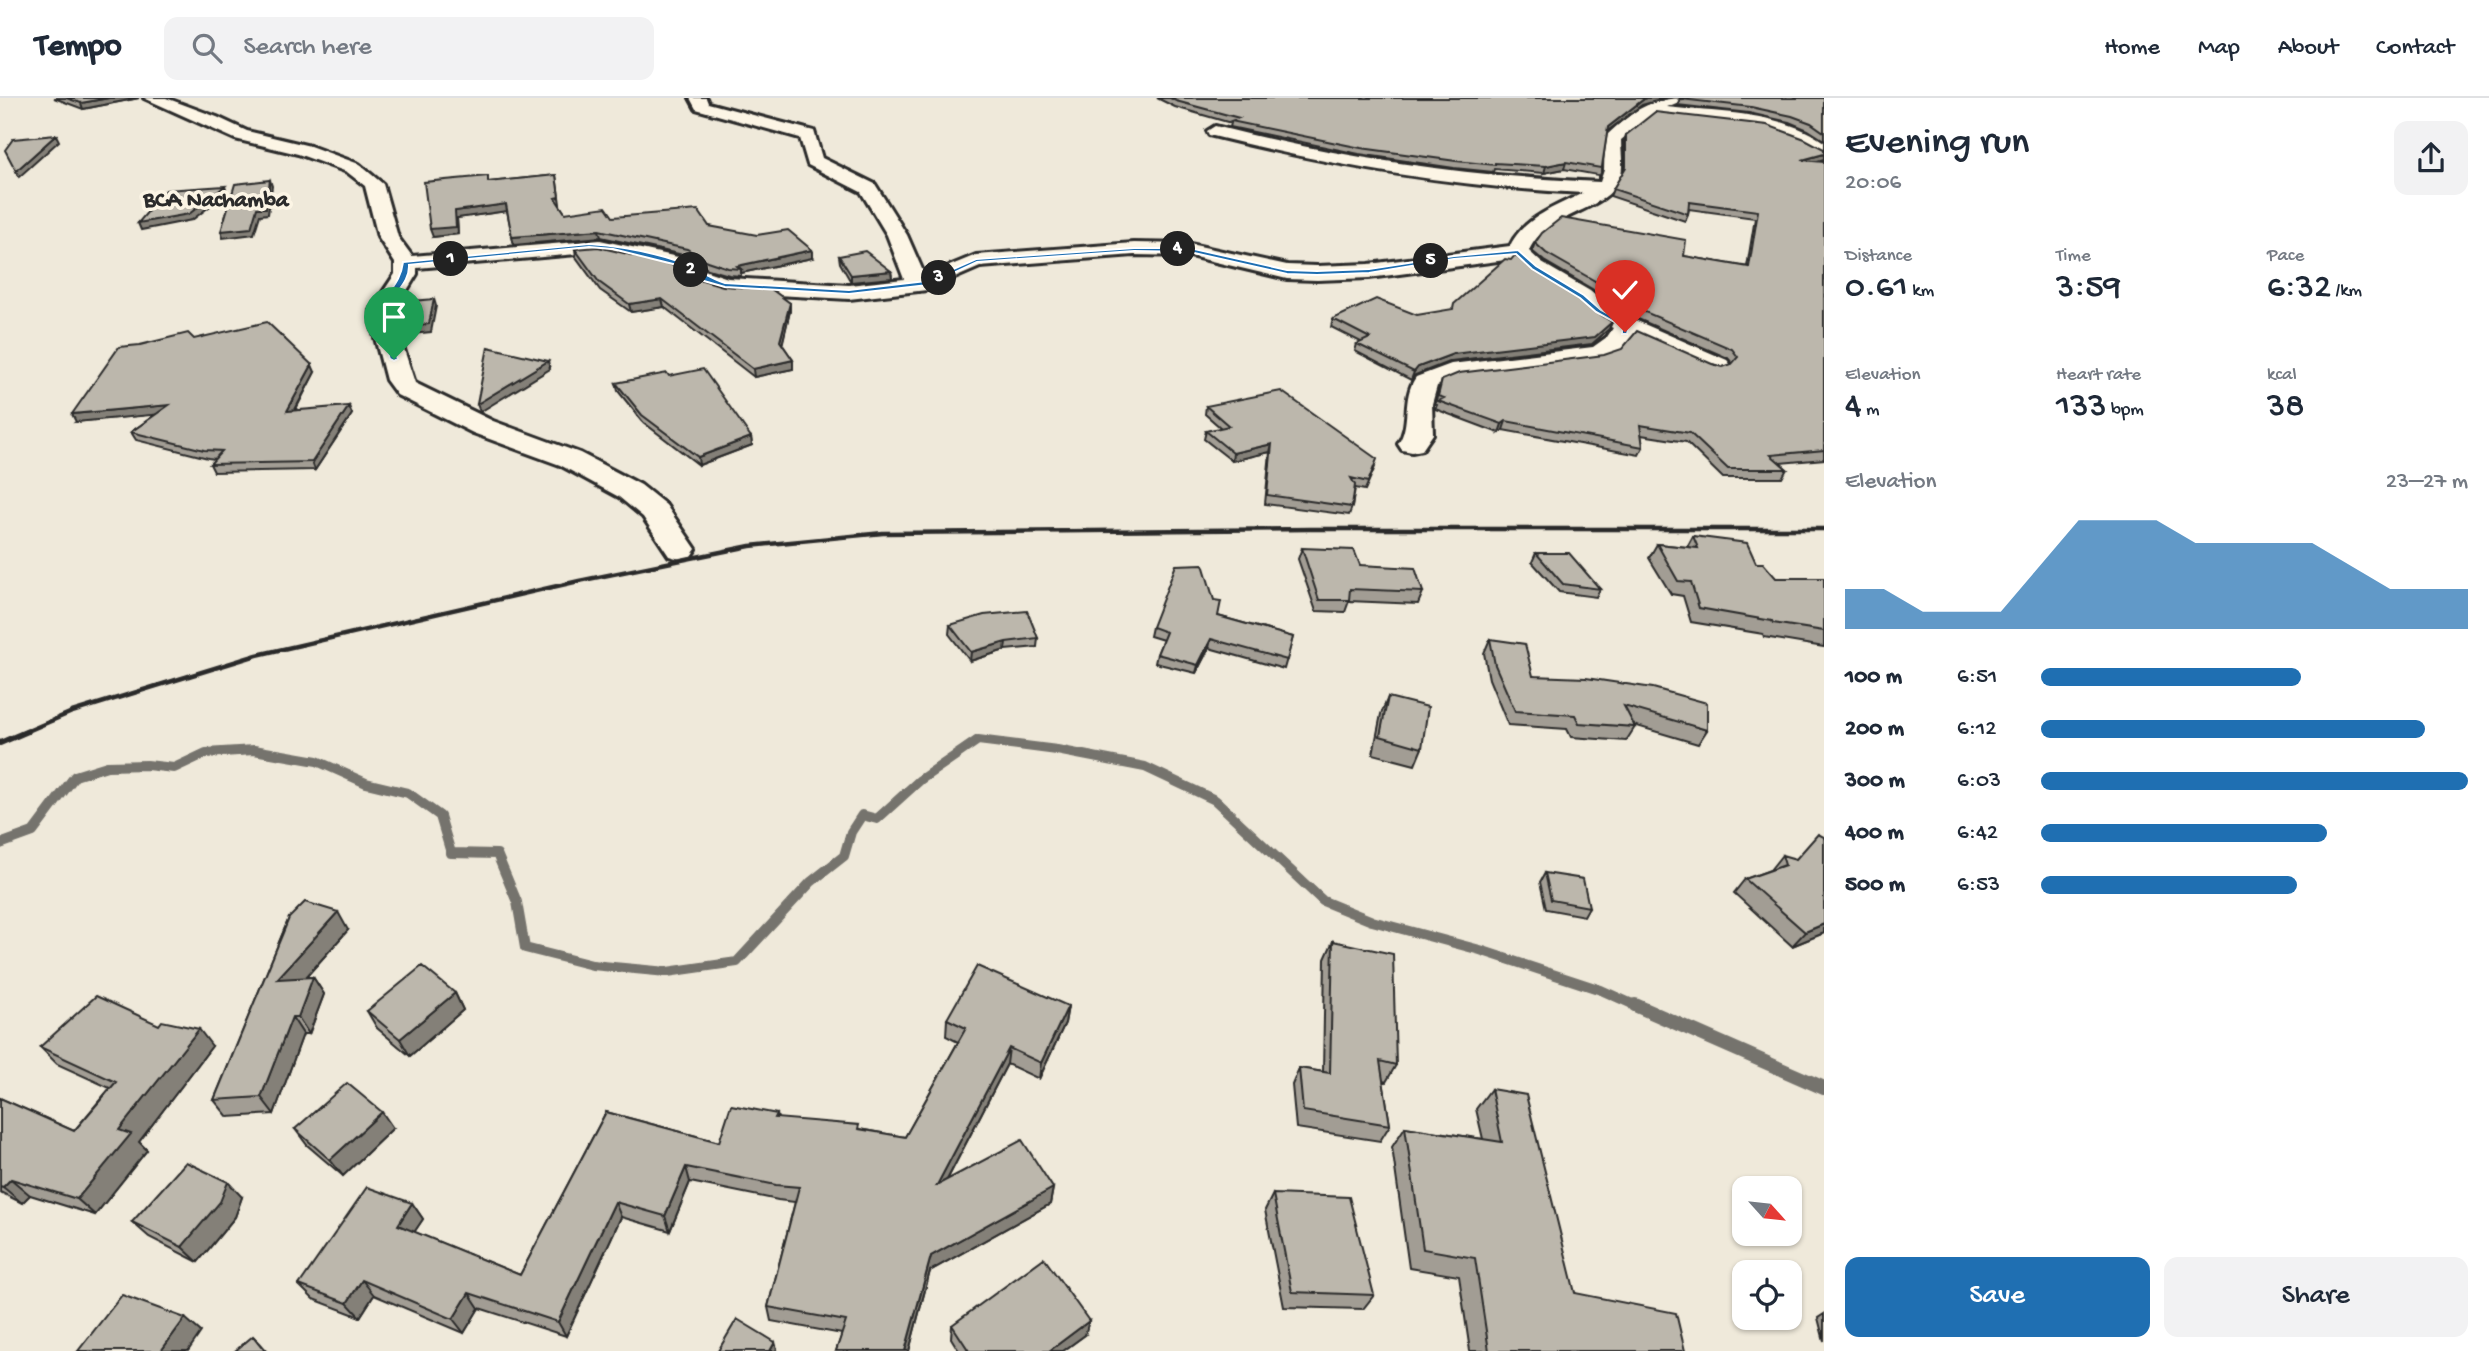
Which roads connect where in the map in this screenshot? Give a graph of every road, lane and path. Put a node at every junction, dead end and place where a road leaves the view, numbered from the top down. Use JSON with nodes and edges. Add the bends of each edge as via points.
{"nodes":[{"id":1,"x":152,"y":98,"type":"edge"},
{"id":2,"x":698,"y":98,"type":"edge"},
{"id":3,"x":1680,"y":98,"type":"edge"},
{"id":4,"x":1647,"y":110,"type":"junction"},
{"id":5,"x":1215,"y":131,"type":"dead end"},
{"id":6,"x":1824,"y":150,"type":"edge"},
{"id":7,"x":1605,"y":188,"type":"junction"},
{"id":8,"x":1518,"y":252,"type":"junction"},
{"id":9,"x":406,"y":263,"type":"junction"},
{"id":10,"x":918,"y":285,"type":"junction"},
{"id":11,"x":1626,"y":325,"type":"junction"},
{"id":12,"x":1718,"y":365,"type":"edge"},
{"id":13,"x":1412,"y":444,"type":"dead end"},
{"id":14,"x":680,"y":549,"type":"dead end"}],
"edges":[{"from":1,"to":9,"type":"street","via":[[241,135],[304,150],[362,173],[374,184],[388,237]]},
{"from":2,"to":10,"type":"street","via":[[702,106],[808,135],[814,161],[868,188],[897,235]]},
{"from":3,"to":4,"type":"street"},
{"from":4,"to":6,"type":"street","via":[[1769,126],[1809,137]]},
{"from":4,"to":7,"type":"street","via":[[1613,139],[1615,166]]},
{"from":5,"to":7,"type":"street","via":[[1397,170]]},
{"from":7,"to":8,"type":"street","via":[[1537,226]]},
{"from":8,"to":10,"type":"street","via":[[1317,273],[1287,272],[1190,250],[1134,249],[976,261]]},
{"from":8,"to":11,"type":"street","via":[[1534,268]]},
{"from":9,"to":10,"type":"street","via":[[600,246],[680,264],[706,280],[725,285],[849,292]]},
{"from":9,"to":14,"type":"street","via":[[406,274],[383,310],[399,380],[406,389],[483,427],[570,459],[630,491],[655,511]]},
{"from":11,"to":12,"type":"street"},
{"from":11,"to":13,"type":"street","via":[[1611,348],[1599,354],[1451,372],[1425,382],[1419,434]]}]}
